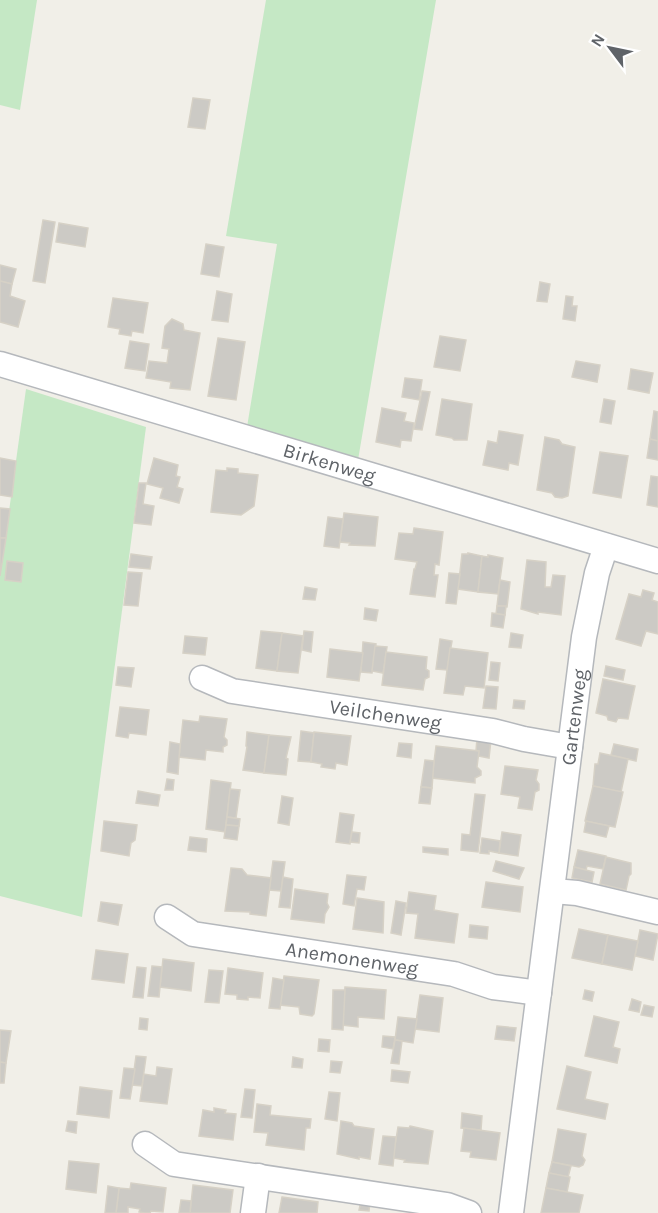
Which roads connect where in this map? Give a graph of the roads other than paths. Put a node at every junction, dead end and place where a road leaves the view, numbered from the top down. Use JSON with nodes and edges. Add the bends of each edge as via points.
{"nodes":[{"id":1,"x":0,"y":364,"type":"edge"},
{"id":2,"x":606,"y":546,"type":"junction"},
{"id":3,"x":658,"y":561,"type":"edge"},
{"id":4,"x":202,"y":678,"type":"dead end"},
{"id":5,"x":570,"y":747,"type":"junction"},
{"id":6,"x":553,"y":891,"type":"junction"},
{"id":7,"x":658,"y":912,"type":"edge"},
{"id":8,"x":167,"y":917,"type":"dead end"},
{"id":9,"x":539,"y":993,"type":"junction"},
{"id":10,"x":145,"y":1144,"type":"dead end"},
{"id":11,"x":258,"y":1176,"type":"junction"},
{"id":12,"x":253,"y":1213,"type":"edge"},
{"id":13,"x":469,"y":1213,"type":"edge"},
{"id":14,"x":511,"y":1213,"type":"edge"}],
"edges":[{"from":1,"to":2,"type":"street","name":"Birkenweg"},
{"from":2,"to":3,"type":"street","name":"Birkenweg"},
{"from":2,"to":5,"type":"street","name":"Gartenweg","via":[[586,621]]},
{"from":4,"to":5,"type":"street","name":"Veilchenweg","via":[[232,691],[493,731]]},
{"from":5,"to":6,"type":"street","name":"Gartenweg"},
{"from":6,"to":7,"type":"street"},
{"from":6,"to":9,"type":"street","name":"Gartenweg"},
{"from":8,"to":9,"type":"street","name":"Anemonenweg","via":[[193,934],[454,974],[493,987]]},
{"from":9,"to":14,"type":"street","name":"Gartenweg"},
{"from":10,"to":11,"type":"street","via":[[174,1164]]},
{"from":11,"to":12,"type":"street"},
{"from":11,"to":13,"type":"street","via":[[447,1205]]}]}
